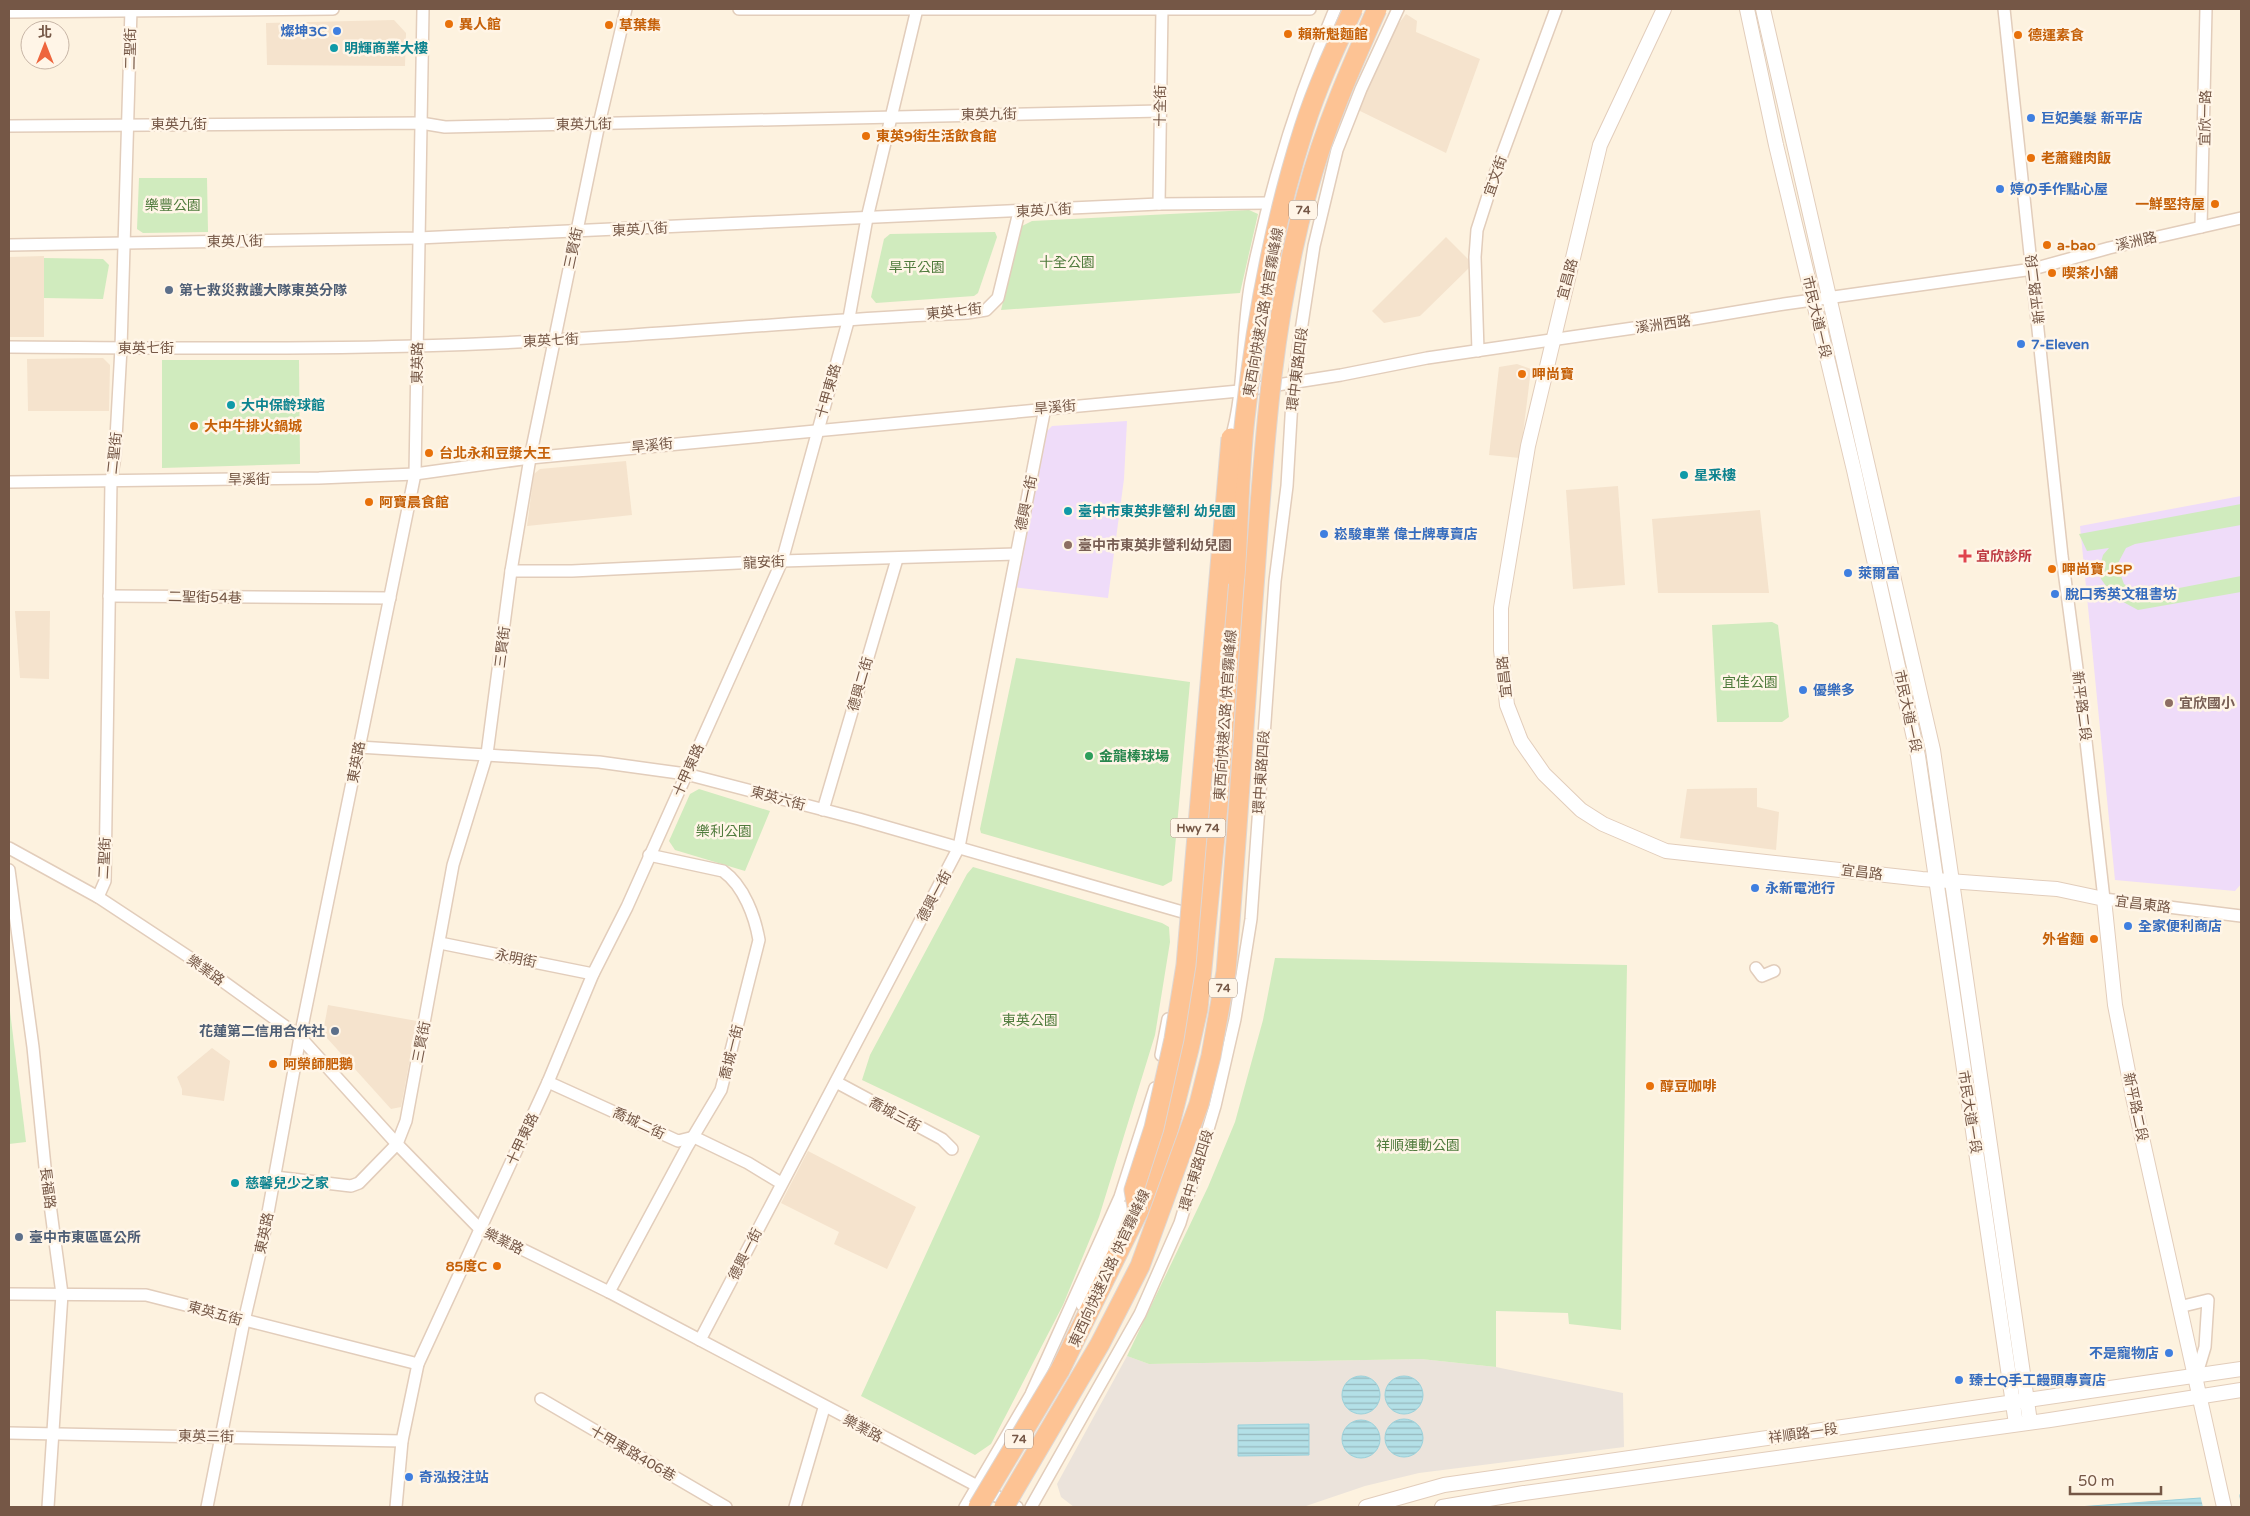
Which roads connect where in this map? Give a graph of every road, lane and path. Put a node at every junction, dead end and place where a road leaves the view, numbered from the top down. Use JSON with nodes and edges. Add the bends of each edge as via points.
{"nodes":[{"id":1,"x":332,"y":9,"type":"edge"},
{"id":2,"x":423,"y":9,"type":"edge"},
{"id":3,"x":626,"y":9,"type":"edge"},
{"id":4,"x":739,"y":9,"type":"edge"},
{"id":5,"x":917,"y":9,"type":"edge"},
{"id":6,"x":1310,"y":9,"type":"edge"},
{"id":7,"x":1335,"y":9,"type":"edge"},
{"id":8,"x":1340,"y":9,"type":"edge"},
{"id":9,"x":1353,"y":9,"type":"edge"},
{"id":10,"x":1377,"y":9,"type":"edge"},
{"id":11,"x":1556,"y":9,"type":"edge"},
{"id":12,"x":1664,"y":9,"type":"edge"},
{"id":13,"x":1747,"y":9,"type":"edge"},
{"id":14,"x":1763,"y":9,"type":"edge"},
{"id":15,"x":2004,"y":9,"type":"edge"},
{"id":16,"x":2206,"y":9,"type":"edge"},
{"id":17,"x":131,"y":10,"type":"edge"},
{"id":18,"x":1162,"y":10,"type":"edge"},
{"id":19,"x":1397,"y":10,"type":"edge"},
{"id":20,"x":9,"y":12,"type":"edge"},
{"id":21,"x":1160,"y":111,"type":"junction"},
{"id":22,"x":891,"y":116,"type":"junction"},
{"id":23,"x":421,"y":123,"type":"junction"},
{"id":24,"x":129,"y":124,"type":"junction"},
{"id":25,"x":600,"y":124,"type":"junction"},
{"id":26,"x":9,"y":126,"type":"edge"},
{"id":27,"x":1270,"y":202,"type":"junction"},
{"id":28,"x":1159,"y":204,"type":"junction"},
{"id":29,"x":1019,"y":212,"type":"junction"},
{"id":30,"x":867,"y":218,"type":"junction"},
{"id":31,"x":2241,"y":218,"type":"edge"},
{"id":32,"x":2201,"y":227,"type":"junction"},
{"id":33,"x":576,"y":232,"type":"junction"},
{"id":34,"x":418,"y":238,"type":"junction"},
{"id":35,"x":124,"y":243,"type":"junction"},
{"id":36,"x":9,"y":245,"type":"edge"},
{"id":37,"x":2033,"y":269,"type":"junction"},
{"id":38,"x":1830,"y":298,"type":"junction"},
{"id":39,"x":1812,"y":300,"type":"junction"},
{"id":40,"x":849,"y":318,"type":"junction"},
{"id":41,"x":1552,"y":339,"type":"junction"},
{"id":42,"x":553,"y":340,"type":"junction"},
{"id":43,"x":418,"y":346,"type":"junction"},
{"id":44,"x":9,"y":348,"type":"edge"},
{"id":45,"x":121,"y":348,"type":"junction"},
{"id":46,"x":1478,"y":351,"type":"junction"},
{"id":47,"x":1294,"y":383,"type":"junction"},
{"id":48,"x":1239,"y":391,"type":"junction"},
{"id":49,"x":1045,"y":408,"type":"junction"},
{"id":50,"x":818,"y":429,"type":"junction"},
{"id":51,"x":1231,"y":438,"type":"junction"},
{"id":52,"x":530,"y":458,"type":"junction"},
{"id":53,"x":415,"y":474,"type":"junction"},
{"id":54,"x":111,"y":481,"type":"junction"},
{"id":55,"x":9,"y":482,"type":"edge"},
{"id":56,"x":1016,"y":554,"type":"junction"},
{"id":57,"x":896,"y":559,"type":"junction"},
{"id":58,"x":782,"y":561,"type":"junction"},
{"id":59,"x":511,"y":570,"type":"junction"},
{"id":60,"x":109,"y":596,"type":"junction"},
{"id":61,"x":390,"y":598,"type":"junction"},
{"id":62,"x":359,"y":747,"type":"junction"},
{"id":63,"x":487,"y":754,"type":"junction"},
{"id":64,"x":686,"y":774,"type":"junction"},
{"id":65,"x":823,"y":810,"type":"junction"},
{"id":66,"x":959,"y":847,"type":"junction"},
{"id":67,"x":9,"y":848,"type":"edge"},
{"id":68,"x":648,"y":856,"type":"junction"},
{"id":69,"x":9,"y":870,"type":"edge"},
{"id":70,"x":1937,"y":880,"type":"junction"},
{"id":71,"x":1952,"y":881,"type":"junction"},
{"id":72,"x":98,"y":897,"type":"junction"},
{"id":73,"x":2104,"y":899,"type":"junction"},
{"id":74,"x":1186,"y":913,"type":"junction"},
{"id":75,"x":2241,"y":916,"type":"edge"},
{"id":76,"x":440,"y":942,"type":"junction"},
{"id":77,"x":1756,"y":968,"type":"dead end"},
{"id":78,"x":1774,"y":971,"type":"dead end"},
{"id":79,"x":593,"y":974,"type":"junction"},
{"id":80,"x":300,"y":1037,"type":"junction"},
{"id":81,"x":548,"y":1082,"type":"junction"},
{"id":82,"x":836,"y":1082,"type":"junction"},
{"id":83,"x":694,"y":1137,"type":"junction"},
{"id":84,"x":397,"y":1144,"type":"junction"},
{"id":85,"x":952,"y":1148,"type":"dead end"},
{"id":86,"x":275,"y":1177,"type":"junction"},
{"id":87,"x":781,"y":1183,"type":"junction"},
{"id":88,"x":1138,"y":1212,"type":"junction"},
{"id":89,"x":479,"y":1228,"type":"junction"},
{"id":90,"x":609,"y":1292,"type":"junction"},
{"id":91,"x":9,"y":1294,"type":"edge"},
{"id":92,"x":62,"y":1294,"type":"junction"},
{"id":93,"x":2179,"y":1308,"type":"junction"},
{"id":94,"x":244,"y":1321,"type":"junction"},
{"id":95,"x":700,"y":1340,"type":"junction"},
{"id":96,"x":418,"y":1364,"type":"junction"},
{"id":97,"x":2241,"y":1369,"type":"edge"},
{"id":98,"x":2196,"y":1376,"type":"junction"},
{"id":99,"x":2241,"y":1390,"type":"edge"},
{"id":100,"x":1032,"y":1392,"type":"junction"},
{"id":101,"x":2200,"y":1397,"type":"junction"},
{"id":102,"x":540,"y":1399,"type":"dead end"},
{"id":103,"x":2028,"y":1401,"type":"junction"},
{"id":104,"x":2013,"y":1403,"type":"junction"},
{"id":105,"x":824,"y":1408,"type":"junction"},
{"id":106,"x":2030,"y":1422,"type":"junction"},
{"id":107,"x":2016,"y":1424,"type":"junction"},
{"id":108,"x":9,"y":1433,"type":"edge"},
{"id":109,"x":52,"y":1434,"type":"junction"},
{"id":110,"x":222,"y":1436,"type":"junction"},
{"id":111,"x":402,"y":1441,"type":"junction"},
{"id":112,"x":977,"y":1487,"type":"junction"},
{"id":113,"x":48,"y":1507,"type":"edge"},
{"id":114,"x":207,"y":1507,"type":"edge"},
{"id":115,"x":396,"y":1507,"type":"edge"},
{"id":116,"x":726,"y":1507,"type":"edge"},
{"id":117,"x":795,"y":1507,"type":"edge"},
{"id":118,"x":965,"y":1507,"type":"edge"},
{"id":119,"x":978,"y":1507,"type":"edge"},
{"id":120,"x":1004,"y":1507,"type":"edge"},
{"id":121,"x":1017,"y":1507,"type":"edge"},
{"id":122,"x":1031,"y":1507,"type":"edge"},
{"id":123,"x":1366,"y":1507,"type":"edge"},
{"id":124,"x":1442,"y":1507,"type":"edge"},
{"id":125,"x":2224,"y":1507,"type":"edge"}],
"edges":[{"from":1,"to":17,"type":"street"},
{"from":2,"to":23,"type":"street","name":"東英路"},
{"from":3,"to":25,"type":"street","name":"三賢街"},
{"from":4,"to":5,"type":"street"},
{"from":5,"to":18,"type":"street"},
{"from":5,"to":22,"type":"street","name":"十甲東路"},
{"from":6,"to":18,"type":"street"},
{"from":7,"to":27,"type":"street","via":[[1311,66]]},
{"from":8,"to":19,"type":"street"},
{"from":9,"to":88,"type":"highway","name":"東西向快速公路 快官霧峰線","number":"74","bridge":true,"via":[[1304,127],[1275,234],[1265,285],[1245,418],[1218,806],[1198,1009],[1168,1132]]},
{"from":10,"to":120,"type":"highway","name":"東西向快速公路 快官霧峰線","number":"74","bridge":true,"via":[[1344,81],[1324,137],[1306,194],[1284,296],[1266,422],[1226,972],[1211,1056],[1199,1104],[1140,1266],[1100,1344]]},
{"from":11,"to":46,"type":"street","name":"宜文街","via":[[1477,230],[1474,257]]},
{"from":12,"to":41,"type":"street","name":"宜昌路","via":[[1600,145]]},
{"from":13,"to":39,"type":"street","name":"市民大道一段"},
{"from":14,"to":38,"type":"street","name":"市民大道一段"},
{"from":15,"to":37,"type":"street","name":"新平路二段"},
{"from":16,"to":32,"type":"street","name":"宜欣一路"},
{"from":17,"to":20,"type":"street"},
{"from":17,"to":24,"type":"street","name":"二聖街"},
{"from":18,"to":21,"type":"street","name":"十全街"},
{"from":19,"to":47,"type":"street","name":"環中東路四段","via":[[1337,150],[1314,246]]},
{"from":21,"to":22,"type":"street","name":"東英九街"},
{"from":21,"to":28,"type":"street","name":"十全街"},
{"from":22,"to":25,"type":"street","name":"東英九街"},
{"from":22,"to":30,"type":"street","name":"十甲東路"},
{"from":23,"to":24,"type":"street","name":"東英九街"},
{"from":23,"to":25,"type":"street","name":"東英九街","via":[[444,127]]},
{"from":23,"to":34,"type":"street","name":"東英路"},
{"from":24,"to":26,"type":"street","name":"東英九街"},
{"from":24,"to":35,"type":"street","name":"二聖街"},
{"from":25,"to":33,"type":"street","name":"三賢街"},
{"from":27,"to":28,"type":"street","name":"東英八街"},
{"from":27,"to":48,"type":"street","via":[[1251,282]]},
{"from":28,"to":29,"type":"street","name":"東英八街"},
{"from":29,"to":30,"type":"street","name":"東英八街"},
{"from":29,"to":40,"type":"street","name":"東英七街","via":[[998,298],[986,310]]},
{"from":30,"to":33,"type":"street","name":"東英八街"},
{"from":30,"to":40,"type":"street","name":"十甲東路"},
{"from":31,"to":32,"type":"street","name":"溪洲路"},
{"from":32,"to":37,"type":"street","name":"溪洲路"},
{"from":33,"to":34,"type":"street","name":"東英八街"},
{"from":33,"to":42,"type":"street","name":"三賢街"},
{"from":34,"to":35,"type":"street","name":"東英八街"},
{"from":34,"to":43,"type":"street","name":"東英路"},
{"from":35,"to":36,"type":"street","name":"東英八街"},
{"from":35,"to":45,"type":"street","name":"二聖街"},
{"from":37,"to":38,"type":"street","name":"溪洲西路"},
{"from":37,"to":73,"type":"street","name":"新平路二段","via":[[2062,556]]},
{"from":38,"to":39,"type":"street","name":"溪洲西路"},
{"from":38,"to":71,"type":"street","name":"市民大道一段","via":[[1933,750]]},
{"from":39,"to":41,"type":"street","name":"溪洲西路"},
{"from":39,"to":70,"type":"street","name":"市民大道一段","via":[[1912,728]]},
{"from":40,"to":42,"type":"street","name":"東英七街"},
{"from":40,"to":50,"type":"street","name":"十甲東路"},
{"from":41,"to":46,"type":"street","name":"溪洲西路"},
{"from":41,"to":70,"type":"street","name":"宜昌路","via":[[1528,446],[1501,608],[1501,650],[1507,705],[1520,741],[1544,774],[1581,810],[1603,824],[1666,851]]},
{"from":42,"to":43,"type":"street","name":"東英七街"},
{"from":42,"to":52,"type":"street","name":"三賢街"},
{"from":43,"to":45,"type":"street","name":"東英七街"},
{"from":43,"to":53,"type":"street","name":"東英路"},
{"from":44,"to":45,"type":"street","name":"東英七街"},
{"from":45,"to":54,"type":"street","name":"二聖街"},
{"from":46,"to":47,"type":"street","name":"溪洲西路"},
{"from":47,"to":48,"type":"street","name":"旱溪街"},
{"from":47,"to":122,"type":"street","name":"環中東路四段","via":[[1287,486],[1275,581],[1251,919],[1235,1019],[1218,1096],[1180,1223],[1140,1314]]},
{"from":48,"to":49,"type":"street","name":"旱溪街"},
{"from":48,"to":51,"type":"street"},
{"from":49,"to":50,"type":"street","name":"旱溪街"},
{"from":49,"to":56,"type":"street","name":"德興一街"},
{"from":50,"to":52,"type":"street","name":"旱溪街"},
{"from":50,"to":58,"type":"street","name":"十甲東路"},
{"from":51,"to":74,"type":"street","via":[[1219,477]]},
{"from":51,"to":88,"type":"highway","number":"Hwy 74","bridge":true,"via":[[1186,964],[1174,1039],[1154,1128],[1134,1190]]},
{"from":51,"to":100,"type":"street","via":[[1235,486],[1203,914],[1183,1045],[1108,1249],[1072,1327]]},
{"from":52,"to":53,"type":"street","name":"旱溪街"},
{"from":52,"to":59,"type":"street","name":"三賢街"},
{"from":53,"to":54,"type":"street","name":"旱溪街"},
{"from":53,"to":61,"type":"street","name":"東英路"},
{"from":54,"to":55,"type":"street","name":"旱溪街"},
{"from":54,"to":60,"type":"street","name":"二聖街"},
{"from":56,"to":57,"type":"street","name":"龍安街"},
{"from":56,"to":66,"type":"street","name":"德興一街"},
{"from":57,"to":58,"type":"street","name":"龍安街"},
{"from":57,"to":65,"type":"street","name":"德興二街"},
{"from":58,"to":59,"type":"street","name":"龍安街","via":[[572,571]]},
{"from":58,"to":64,"type":"street","name":"十甲東路"},
{"from":59,"to":63,"type":"street","name":"三賢街"},
{"from":60,"to":61,"type":"street","name":"二聖街54巷"},
{"from":60,"to":72,"type":"street","name":"二聖街","via":[[105,881]]},
{"from":61,"to":62,"type":"street","name":"東英路"},
{"from":62,"to":63,"type":"street","name":"東英六街"},
{"from":62,"to":80,"type":"street","name":"東英路"},
{"from":63,"to":64,"type":"street","name":"東英六街","via":[[599,762]]},
{"from":63,"to":76,"type":"street","name":"三賢街","via":[[453,864]]},
{"from":64,"to":65,"type":"street","name":"東英六街"},
{"from":64,"to":68,"type":"street","name":"十甲東路"},
{"from":65,"to":66,"type":"street","name":"東英六街"},
{"from":66,"to":74,"type":"street","name":"東英六街"},
{"from":66,"to":82,"type":"street","name":"德興一街"},
{"from":67,"to":72,"type":"street","name":"樂業路"},
{"from":68,"to":79,"type":"street","name":"十甲東路","via":[[627,907]]},
{"from":68,"to":83,"type":"street","name":"喬城一街","via":[[723,871],[742,893],[757,927],[759,940],[721,1090]]},
{"from":69,"to":92,"type":"street","name":"長福路"},
{"from":70,"to":71,"type":"street","name":"宜昌路"},
{"from":70,"to":104,"type":"street","name":"市民大道一段"},
{"from":71,"to":73,"type":"street","name":"宜昌路","via":[[2057,889]]},
{"from":71,"to":103,"type":"street","name":"市民大道一段"},
{"from":72,"to":80,"type":"street","name":"樂業路"},
{"from":73,"to":75,"type":"street","name":"宜昌東路"},
{"from":73,"to":93,"type":"street","name":"新平路二段","via":[[2115,1005]]},
{"from":74,"to":100,"type":"street","via":[[1156,1084],[1144,1123],[1120,1197]]},
{"from":76,"to":79,"type":"street","name":"永明街"},
{"from":76,"to":84,"type":"street","name":"三賢街","via":[[406,1122]]},
{"from":77,"to":78,"type":"street","via":[[1762,976]]},
{"from":79,"to":81,"type":"street","name":"十甲東路"},
{"from":80,"to":84,"type":"street","name":"樂業路"},
{"from":80,"to":86,"type":"street","name":"東英路"},
{"from":81,"to":83,"type":"street","name":"喬城二街","via":[[678,1141]]},
{"from":81,"to":89,"type":"street","name":"十甲東路"},
{"from":82,"to":85,"type":"street","name":"喬城三街","via":[[942,1139]]},
{"from":82,"to":87,"type":"street","name":"德興一街"},
{"from":83,"to":87,"type":"street","name":"喬城二街"},
{"from":83,"to":90,"type":"street","name":"喬城一街"},
{"from":84,"to":86,"type":"street","name":"三賢街","via":[[360,1183],[351,1186]]},
{"from":84,"to":89,"type":"street","name":"樂業路"},
{"from":86,"to":94,"type":"street","name":"東英路","via":[[264,1240]]},
{"from":87,"to":95,"type":"street","name":"德興一街"},
{"from":88,"to":119,"type":"highway","name":"東西向快速公路 快官霧峰線","number":"74","bridge":true,"via":[[1060,1370]]},
{"from":89,"to":90,"type":"street","name":"樂業路"},
{"from":89,"to":96,"type":"street","name":"十甲東路"},
{"from":90,"to":95,"type":"street","name":"樂業路"},
{"from":91,"to":92,"type":"street","name":"東英五街"},
{"from":92,"to":94,"type":"street","name":"東英五街","via":[[146,1295]]},
{"from":92,"to":109,"type":"street","name":"長福路"},
{"from":93,"to":98,"type":"street","name":"新平路二段"},
{"from":93,"to":98,"type":"street","via":[[2208,1300],[2206,1347]]},
{"from":94,"to":96,"type":"street","name":"東英五街"},
{"from":94,"to":110,"type":"street","name":"東英路"},
{"from":95,"to":105,"type":"street","name":"樂業路"},
{"from":96,"to":111,"type":"street","name":"十甲東路"},
{"from":97,"to":98,"type":"street","name":"祥順路一段"},
{"from":98,"to":101,"type":"street","name":"新平路二段"},
{"from":98,"to":103,"type":"street","name":"祥順路一段"},
{"from":99,"to":101,"type":"street","name":"祥順路一段"},
{"from":100,"to":112,"type":"street"},
{"from":101,"to":106,"type":"street","name":"祥順路一段"},
{"from":101,"to":125,"type":"street","name":"新平路二段"},
{"from":102,"to":116,"type":"street","name":"十甲東路406巷"},
{"from":103,"to":104,"type":"street","name":"祥順路一段"},
{"from":103,"to":106,"type":"street","name":"市民大道一段"},
{"from":104,"to":107,"type":"street","name":"市民大道一段"},
{"from":104,"to":123,"type":"street","name":"祥順路一段","via":[[1444,1485]]},
{"from":105,"to":112,"type":"street","name":"樂業路"},
{"from":105,"to":117,"type":"street"},
{"from":106,"to":107,"type":"street","name":"祥順路一段"},
{"from":107,"to":124,"type":"street","name":"祥順路一段"},
{"from":108,"to":109,"type":"street","name":"東英三街"},
{"from":109,"to":110,"type":"street","name":"東英三街"},
{"from":109,"to":113,"type":"street","name":"長福路"},
{"from":110,"to":111,"type":"street","name":"東英三街"},
{"from":110,"to":114,"type":"street","name":"東英路"},
{"from":111,"to":115,"type":"street","name":"十甲東路"},
{"from":112,"to":118,"type":"street"},
{"from":112,"to":121,"type":"street","name":"樂業路"}]}
